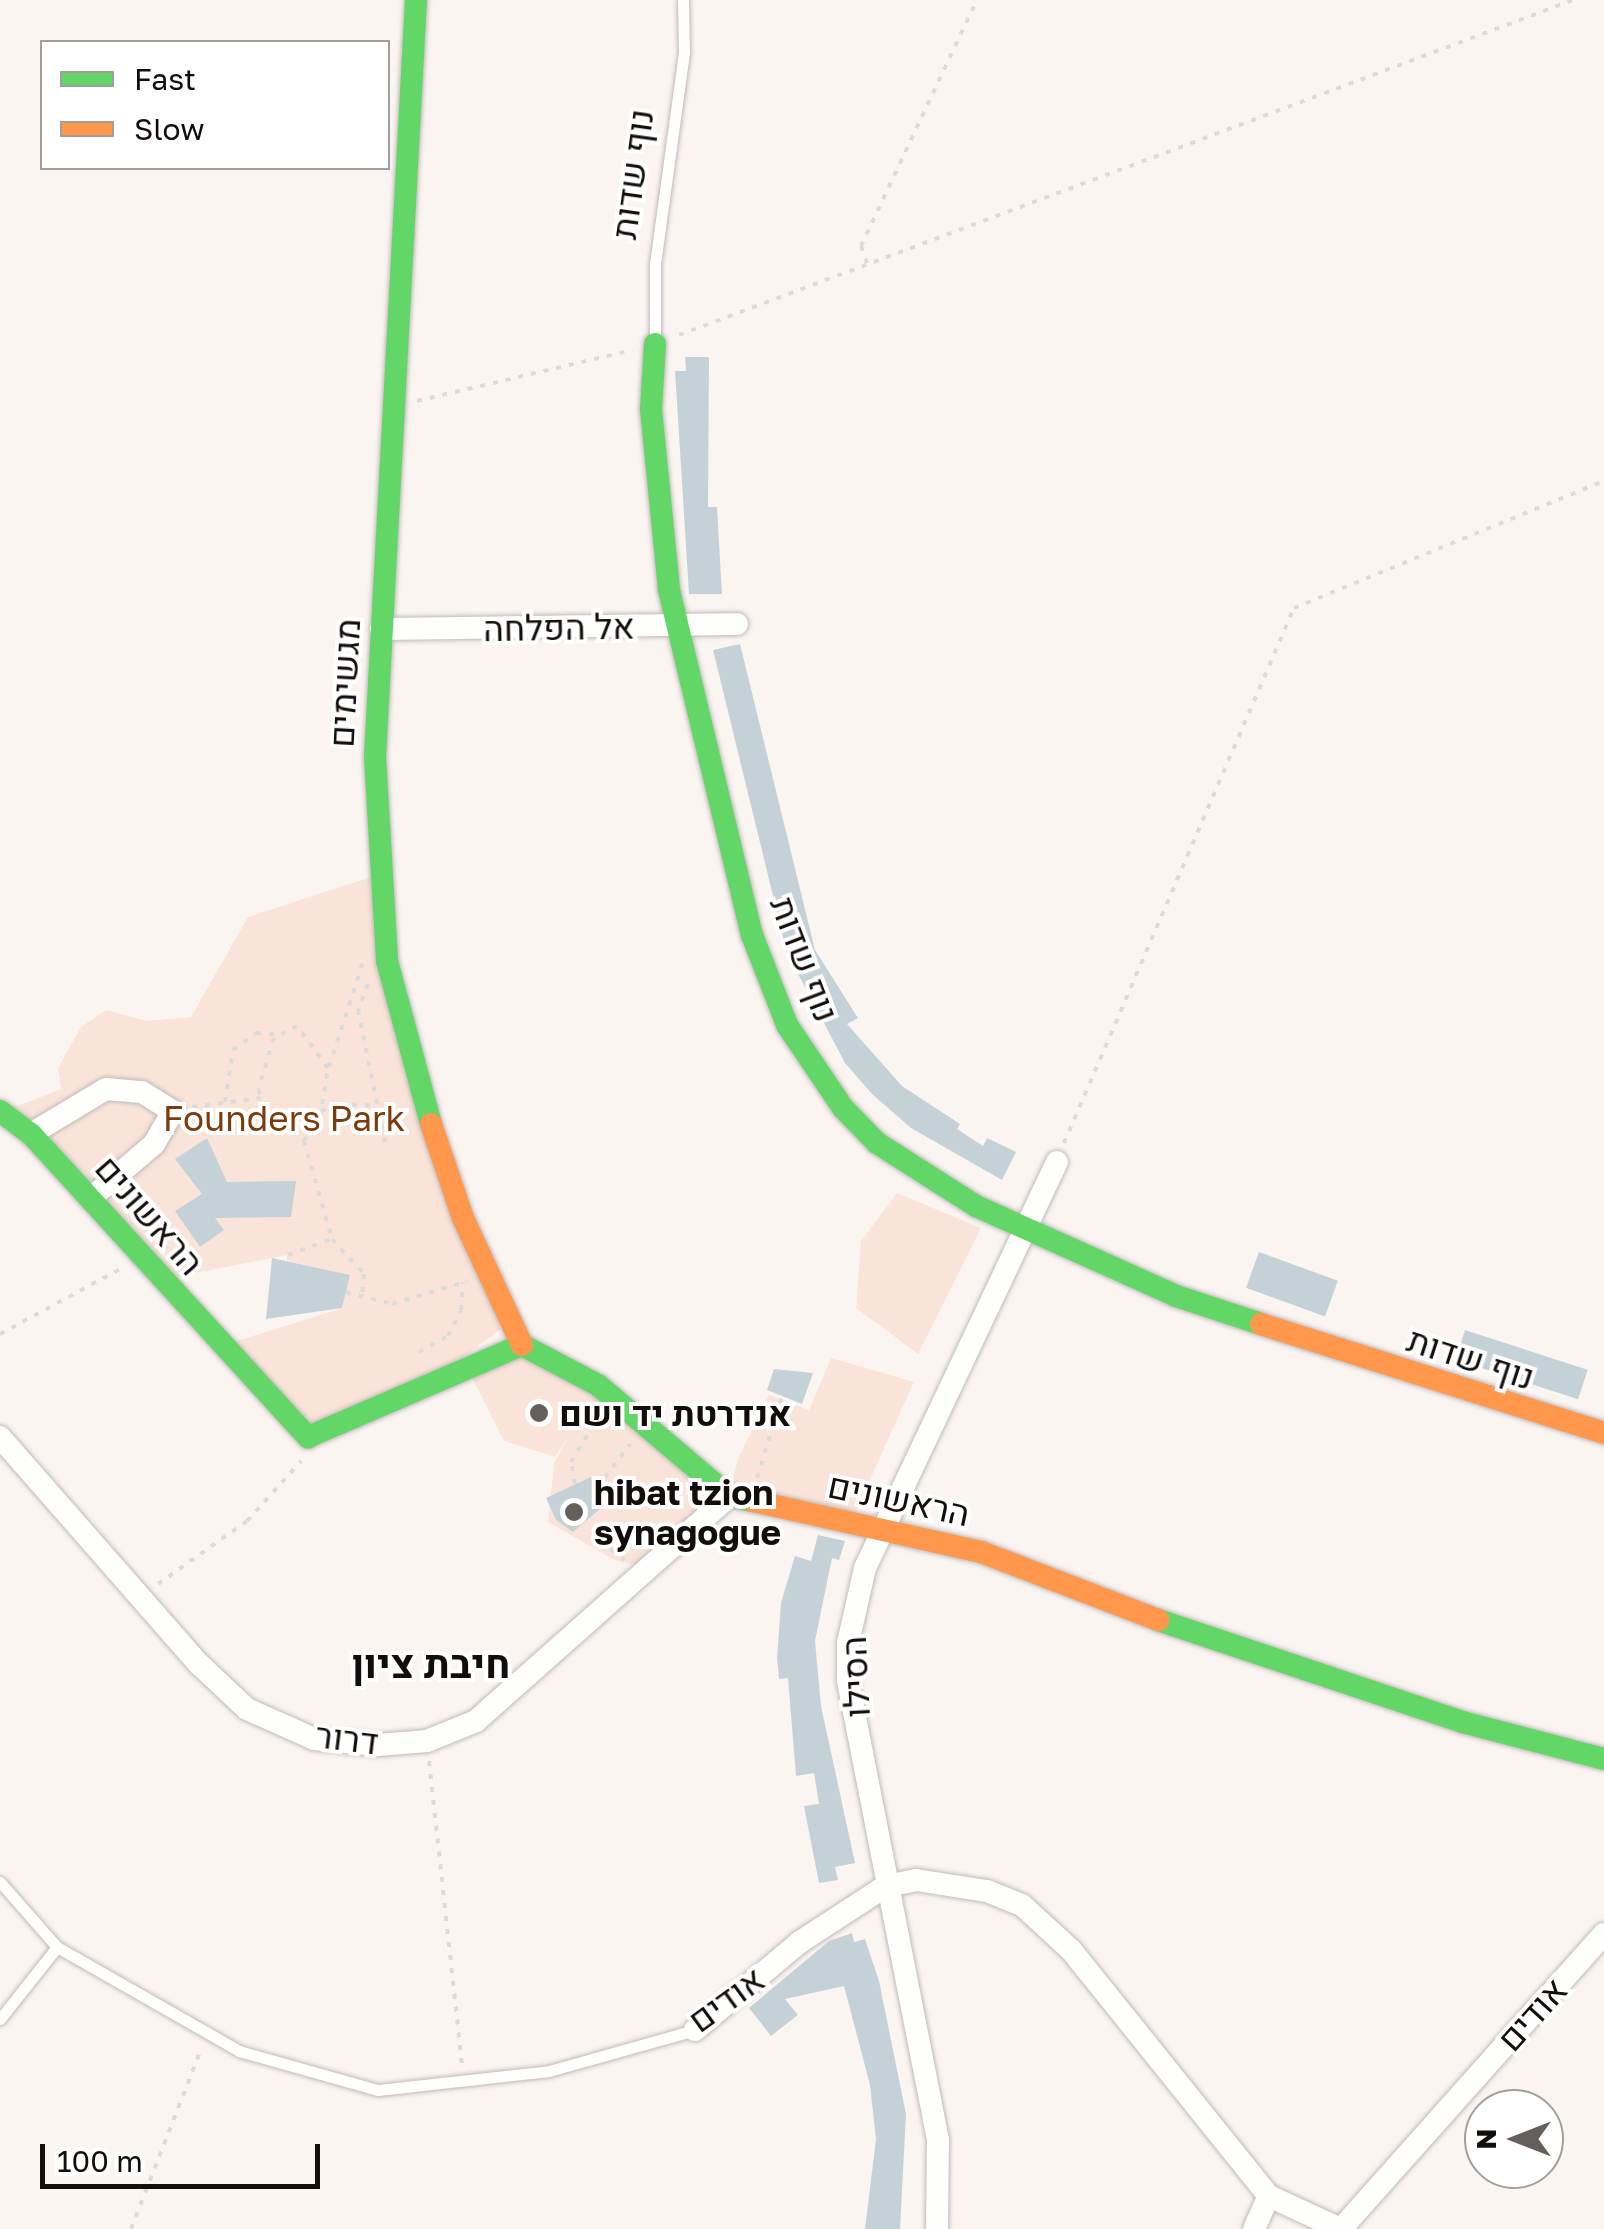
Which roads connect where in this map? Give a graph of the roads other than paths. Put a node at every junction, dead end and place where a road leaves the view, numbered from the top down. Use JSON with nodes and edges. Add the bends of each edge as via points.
{"nodes":[{"id":1,"x":416,"y":0,"type":"edge"},
{"id":2,"x":682,"y":0,"type":"edge"},
{"id":3,"x":656,"y":344,"type":"joint"},
{"id":4,"x":736,"y":624,"type":"dead end"},
{"id":5,"x":676,"y":626,"type":"junction"},
{"id":6,"x":382,"y":629,"type":"junction"},
{"id":7,"x":0,"y":1110,"type":"edge"},
{"id":8,"x":31,"y":1134,"type":"junction"},
{"id":9,"x":1057,"y":1162,"type":"road end"},
{"id":10,"x":90,"y":1198,"type":"junction"},
{"id":11,"x":1022,"y":1227,"type":"junction"},
{"id":12,"x":522,"y":1345,"type":"junction"},
{"id":13,"x":1604,"y":1432,"type":"edge"},
{"id":14,"x":0,"y":1437,"type":"edge"},
{"id":15,"x":740,"y":1499,"type":"junction"},
{"id":16,"x":882,"y":1530,"type":"junction"},
{"id":17,"x":1604,"y":1759,"type":"edge"},
{"id":18,"x":0,"y":1882,"type":"edge"},
{"id":19,"x":886,"y":1886,"type":"junction"},
{"id":20,"x":1604,"y":1934,"type":"edge"},
{"id":21,"x":57,"y":1947,"type":"junction"},
{"id":22,"x":0,"y":2020,"type":"edge"},
{"id":23,"x":695,"y":2030,"type":"joint"},
{"id":24,"x":1268,"y":2196,"type":"junction"},
{"id":25,"x":937,"y":2229,"type":"edge"},
{"id":26,"x":1254,"y":2229,"type":"edge"},
{"id":27,"x":1341,"y":2229,"type":"edge"}],
"edges":[{"from":1,"to":6,"type":"street","name":"מגשימים"},
{"from":2,"to":3,"type":"lane","name":"נוף שדות","via":[[684,52],[655,264]]},
{"from":3,"to":5,"type":"street","name":"נוף שדות","via":[[655,471]]},
{"from":4,"to":5,"type":"street","name":"אל הפלחה"},
{"from":5,"to":6,"type":"street","name":"אל הפלחה"},
{"from":5,"to":11,"type":"street","name":"נוף שדות","via":[[752,935],[787,1025],[844,1108],[877,1142],[920,1174]]},
{"from":6,"to":12,"type":"street","name":"מגשימים","via":[[375,776],[387,962],[412,1068],[464,1218]]},
{"from":7,"to":8,"type":"street","name":"הראשונים"},
{"from":8,"to":10,"type":"street","name":"הראשונים"},
{"from":8,"to":10,"type":"street","via":[[106,1089],[142,1092],[172,1111],[154,1144]]},
{"from":9,"to":11,"type":"street","name":"הסילו"},
{"from":10,"to":12,"type":"street","name":"הראשונים","via":[[308,1437]]},
{"from":11,"to":13,"type":"street","name":"נוף שדות","via":[[1228,1315]]},
{"from":11,"to":16,"type":"street","name":"הסילו"},
{"from":12,"to":15,"type":"street","name":"הראשונים","via":[[611,1396]]},
{"from":14,"to":15,"type":"street","name":"דרור","via":[[246,1709],[314,1738],[378,1746],[427,1741],[476,1721]]},
{"from":15,"to":16,"type":"street","name":"הראשונים"},
{"from":16,"to":17,"type":"street","name":"הראשונים","via":[[981,1552],[1142,1615],[1462,1722]]},
{"from":16,"to":19,"type":"street","name":"הסילו","via":[[854,1604],[848,1680]]},
{"from":18,"to":21,"type":"lane","name":"אודים"},
{"from":19,"to":23,"type":"street","name":"אודים","via":[[800,1942]]},
{"from":19,"to":24,"type":"street","name":"אודים","via":[[954,1882],[1022,1905],[1071,1950]]},
{"from":19,"to":25,"type":"street","name":"הסילו","via":[[938,2140]]},
{"from":20,"to":27,"type":"street","name":"אודים"},
{"from":21,"to":22,"type":"lane"},
{"from":21,"to":23,"type":"lane","name":"אודים","via":[[239,2050],[378,2090],[548,2070]]},
{"from":24,"to":26,"type":"street"},
{"from":24,"to":27,"type":"street","name":"אודים"}]}
